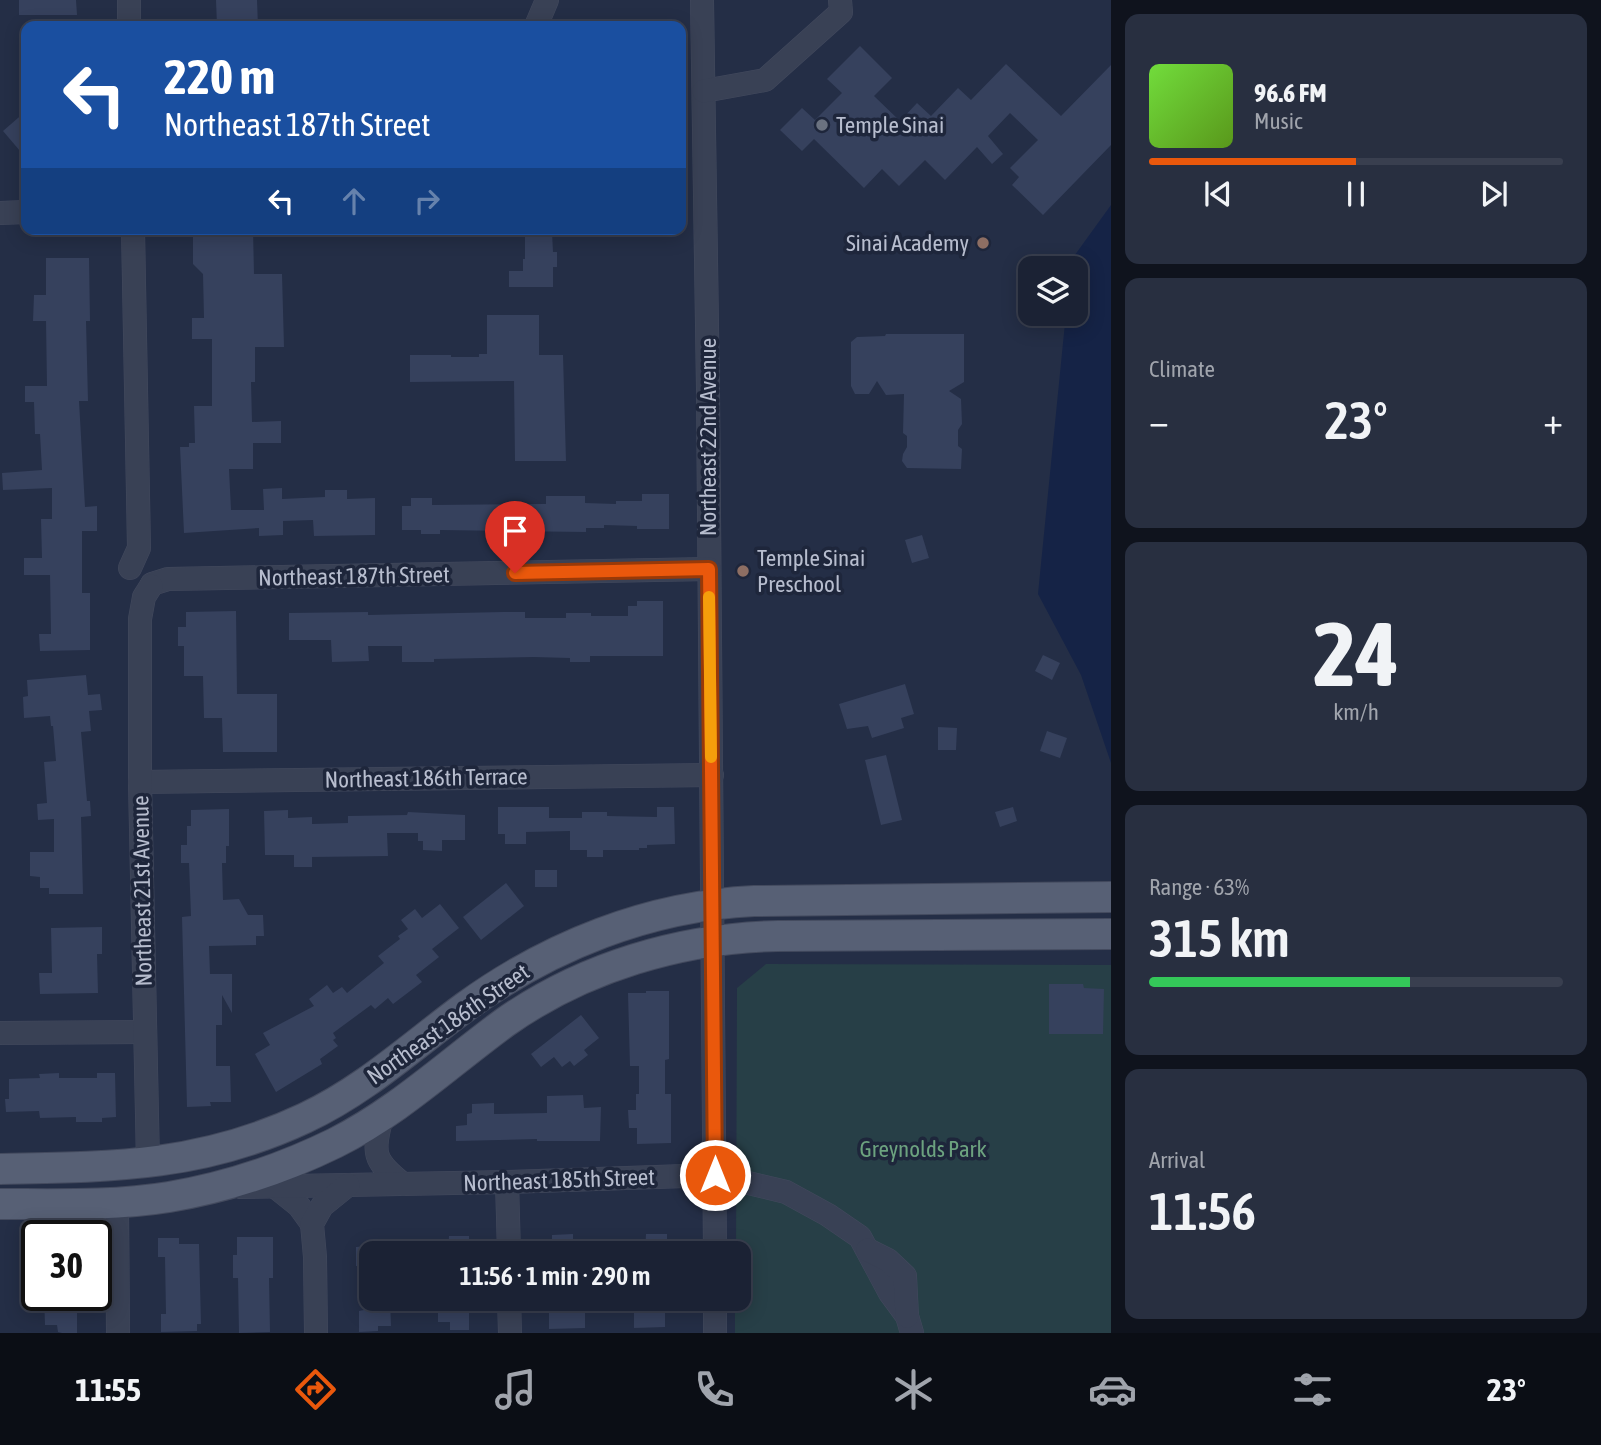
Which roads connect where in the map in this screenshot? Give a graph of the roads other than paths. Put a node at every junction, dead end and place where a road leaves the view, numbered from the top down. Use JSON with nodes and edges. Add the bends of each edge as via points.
{"nodes":[{"id":1,"x":129,"y":0,"type":"edge"},
{"id":2,"x":547,"y":0,"type":"edge"},
{"id":3,"x":702,"y":0,"type":"edge"},
{"id":4,"x":840,"y":0,"type":"edge"},
{"id":5,"x":129,"y":21,"type":"edge"},
{"id":6,"x":538,"y":21,"type":"edge"},
{"id":7,"x":704,"y":91,"type":"junction"},
{"id":8,"x":21,"y":212,"type":"edge"},
{"id":9,"x":0,"y":213,"type":"edge"},
{"id":10,"x":133,"y":235,"type":"edge"},
{"id":11,"x":709,"y":569,"type":"junction"},
{"id":12,"x":146,"y":573,"type":"junction"},
{"id":13,"x":712,"y":775,"type":"junction"},
{"id":14,"x":140,"y":782,"type":"junction"},
{"id":15,"x":1064,"y":897,"type":"junction"},
{"id":16,"x":1111,"y":897,"type":"edge"},
{"id":17,"x":713,"y":904,"type":"junction"},
{"id":18,"x":1065,"y":934,"type":"junction"},
{"id":19,"x":1111,"y":934,"type":"edge"},
{"id":20,"x":713,"y":940,"type":"junction"},
{"id":21,"x":145,"y":1032,"type":"junction"},
{"id":22,"x":0,"y":1033,"type":"edge"},
{"id":23,"x":382,"y":1116,"type":"junction"},
{"id":24,"x":148,"y":1163,"type":"junction"},
{"id":25,"x":0,"y":1169,"type":"edge"},
{"id":26,"x":715,"y":1175,"type":"junction"},
{"id":27,"x":508,"y":1182,"type":"junction"},
{"id":28,"x":404,"y":1184,"type":"junction"},
{"id":29,"x":348,"y":1185,"type":"junction"},
{"id":30,"x":274,"y":1186,"type":"junction"},
{"id":31,"x":220,"y":1187,"type":"junction"},
{"id":32,"x":117,"y":1202,"type":"junction"},
{"id":33,"x":72,"y":1203,"type":"junction"},
{"id":34,"x":0,"y":1204,"type":"edge"},
{"id":35,"x":312,"y":1224,"type":"junction"},
{"id":36,"x":509,"y":1241,"type":"edge"},
{"id":37,"x":715,"y":1241,"type":"edge"},
{"id":38,"x":509,"y":1311,"type":"edge"},
{"id":39,"x":715,"y":1311,"type":"edge"},
{"id":40,"x":910,"y":1324,"type":"edge"},
{"id":41,"x":118,"y":1333,"type":"edge"},
{"id":42,"x":316,"y":1333,"type":"edge"},
{"id":43,"x":510,"y":1333,"type":"edge"},
{"id":44,"x":715,"y":1333,"type":"edge"}],
"edges":[{"from":1,"to":5,"type":"street"},
{"from":2,"to":6,"type":"street"},
{"from":3,"to":7,"type":"street","name":"Northeast 22nd Avenue"},
{"from":4,"to":7,"type":"street","via":[[841,12],[765,79]]},
{"from":7,"to":11,"type":"street","name":"Northeast 22nd Avenue"},
{"from":8,"to":9,"type":"street"},
{"from":10,"to":12,"type":"street","name":"Northeast 21st Avenue"},
{"from":11,"to":12,"type":"street","name":"Northeast 187th Street"},
{"from":11,"to":13,"type":"street","name":"Northeast 22nd Avenue"},
{"from":12,"to":14,"type":"street","name":"Northeast 21st Avenue","via":[[140,619]]},
{"from":13,"to":14,"type":"street","name":"Northeast 186th Terrace"},
{"from":13,"to":17,"type":"street","name":"Northeast 22nd Avenue"},
{"from":14,"to":21,"type":"street","name":"Northeast 21st Avenue"},
{"from":15,"to":16,"type":"main road","name":"Northeast 186th Street"},
{"from":15,"to":17,"type":"main road","name":"Northeast 186th Street"},
{"from":15,"to":18,"type":"main road"},
{"from":17,"to":20,"type":"street","name":"Northeast 22nd Avenue"},
{"from":17,"to":24,"type":"main road","name":"Northeast 186th Street","via":[[598,933],[529,966],[463,1009],[370,1081],[306,1118],[219,1150]]},
{"from":18,"to":19,"type":"main road","name":"Northeast 186th Street"},
{"from":18,"to":20,"type":"main road","name":"Northeast 186th Street"},
{"from":20,"to":23,"type":"main road","name":"Northeast 186th Street","via":[[628,962],[543,1000],[506,1022]]},
{"from":20,"to":26,"type":"street","name":"Northeast 22nd Avenue"},
{"from":21,"to":22,"type":"street"},
{"from":21,"to":24,"type":"street","name":"Northeast 21st Avenue"},
{"from":23,"to":28,"type":"street","via":[[379,1161]]},
{"from":23,"to":31,"type":"main road","name":"Northeast 186th Street","via":[[281,1168]]},
{"from":24,"to":25,"type":"main road","name":"Northeast 186th Street"},
{"from":24,"to":33,"type":"main road","via":[[121,1184]]},
{"from":26,"to":27,"type":"street","name":"Northeast 185th Street"},
{"from":26,"to":37,"type":"street","name":"Northeast 22nd Avenue"},
{"from":26,"to":40,"type":"street","via":[[786,1192],[860,1237],[868,1251],[888,1260],[905,1276]]},
{"from":27,"to":28,"type":"street","name":"Northeast 185th Street"},
{"from":27,"to":36,"type":"street"},
{"from":28,"to":29,"type":"street","name":"Northeast 185th Street"},
{"from":29,"to":30,"type":"street","name":"Northeast 185th Street"},
{"from":29,"to":35,"type":"street","via":[[322,1206]]},
{"from":30,"to":31,"type":"street","name":"Northeast 185th Street"},
{"from":30,"to":35,"type":"street","via":[[299,1206]]},
{"from":31,"to":32,"type":"main road","name":"Northeast 186th Street"},
{"from":32,"to":33,"type":"main road","name":"Northeast 186th Street"},
{"from":32,"to":41,"type":"street"},
{"from":33,"to":34,"type":"main road","name":"Northeast 186th Street"},
{"from":35,"to":42,"type":"street"},
{"from":38,"to":43,"type":"street"},
{"from":39,"to":44,"type":"street"}]}
